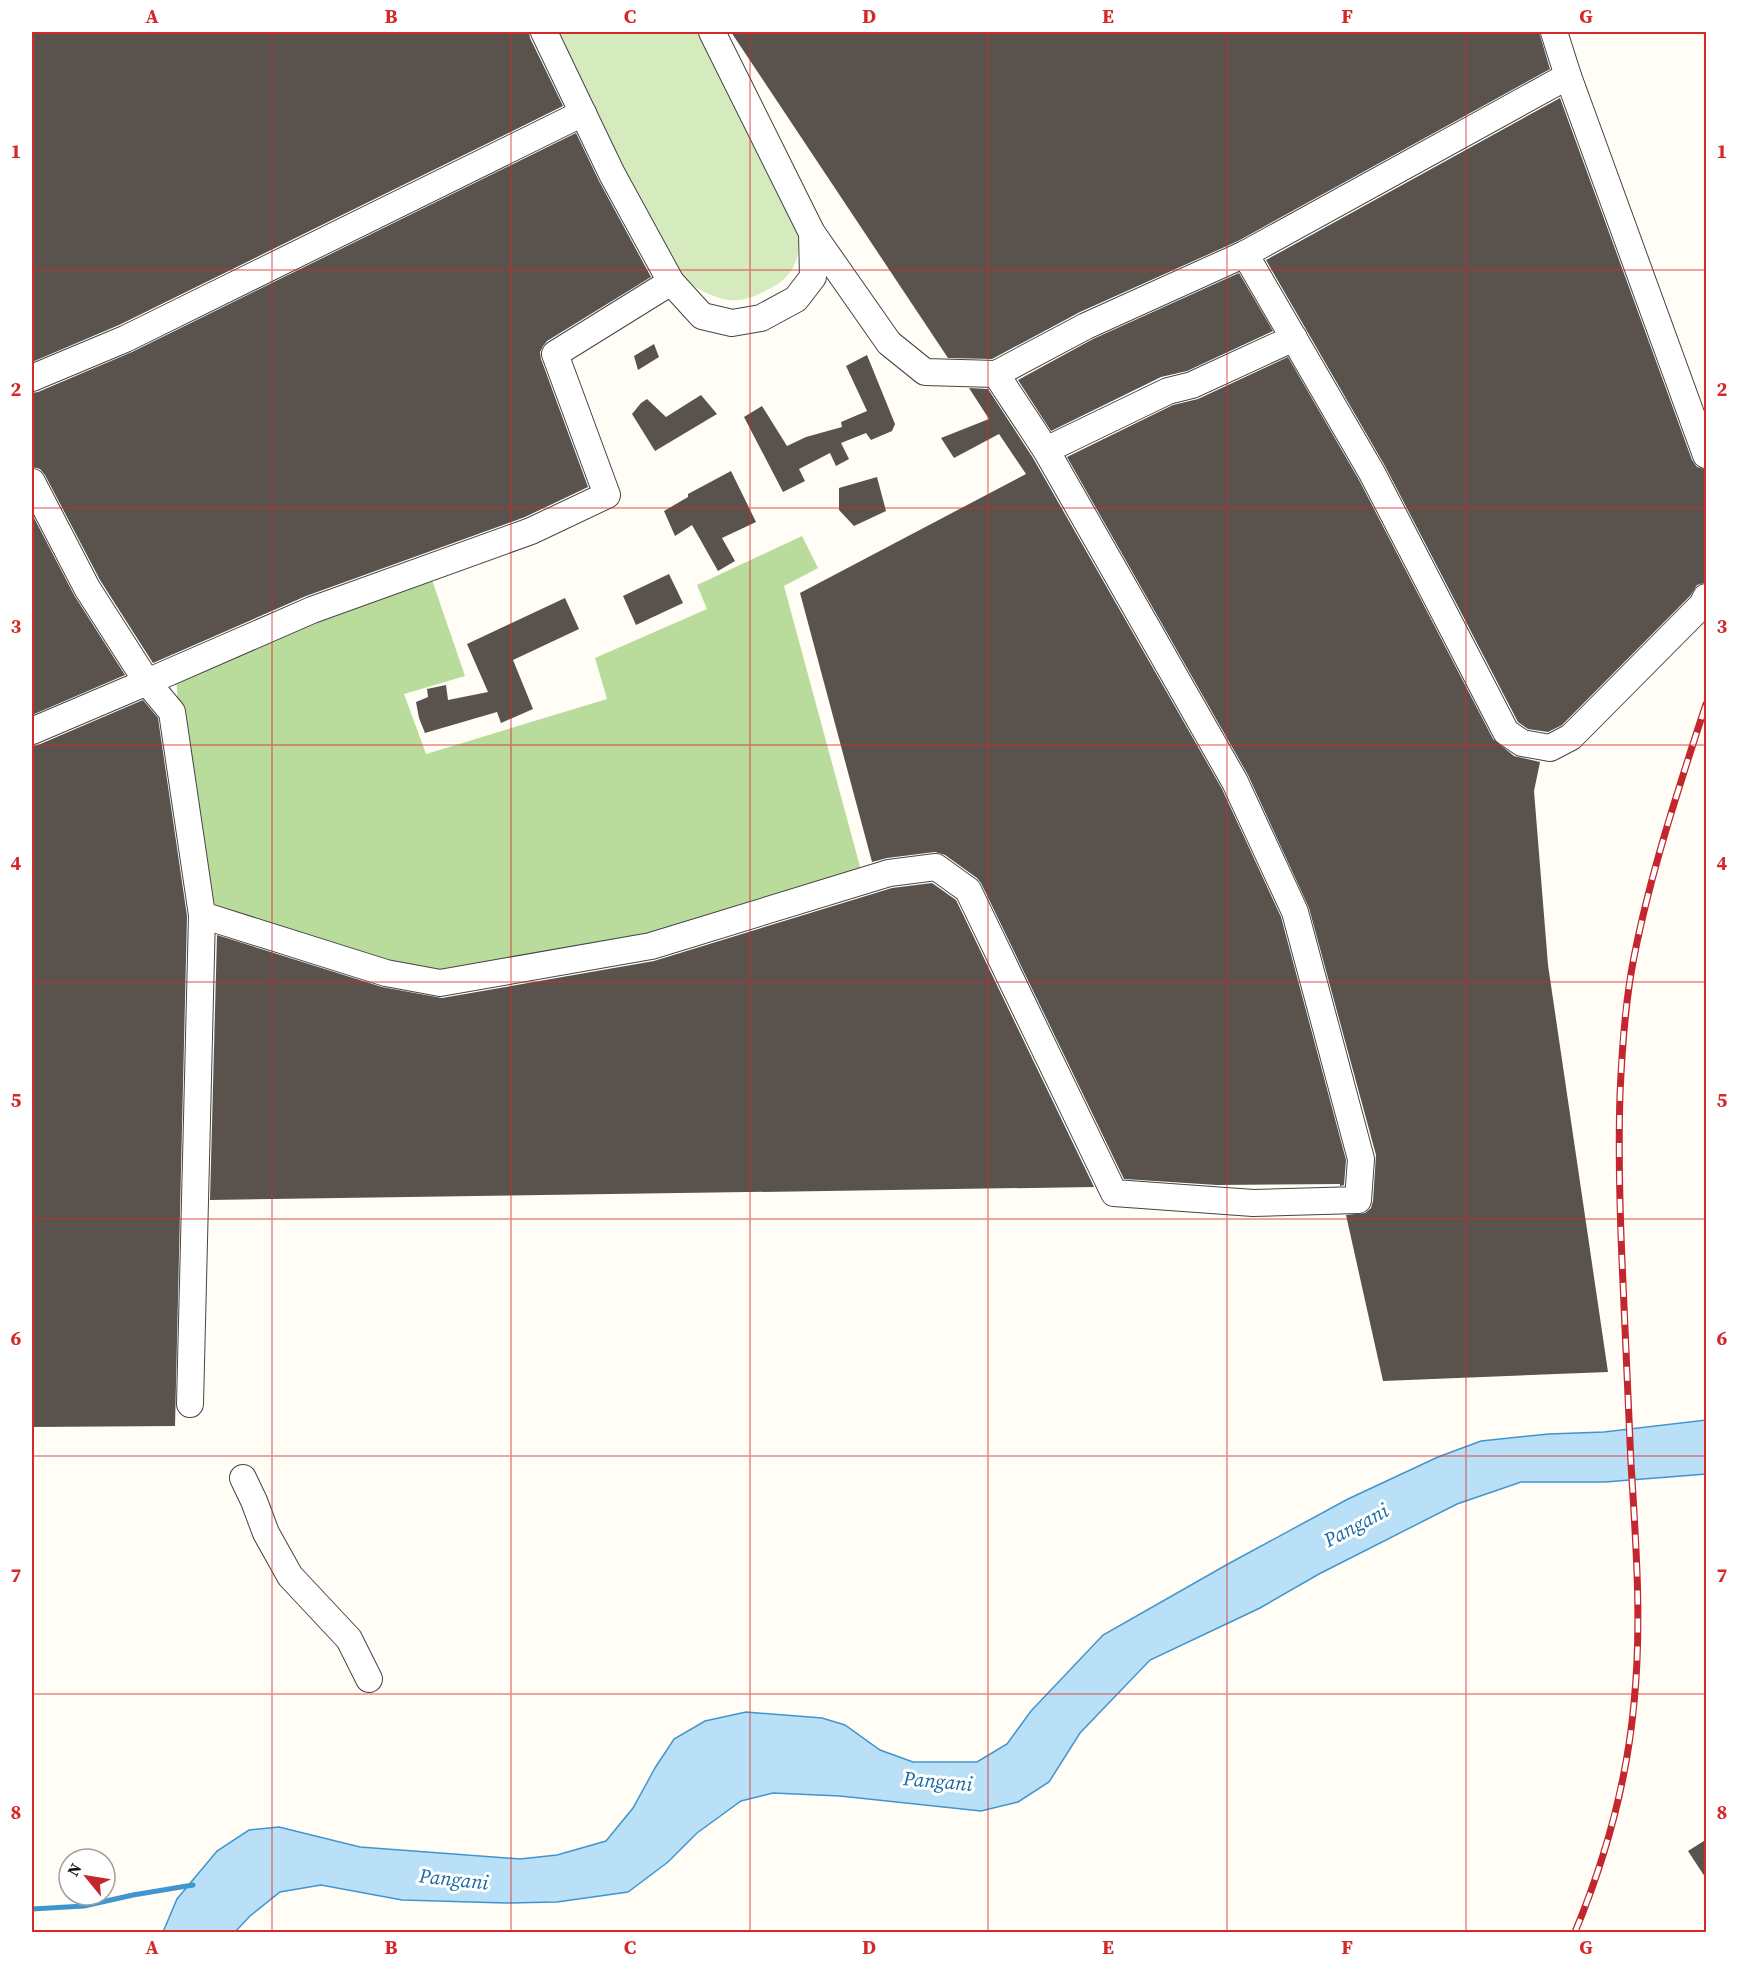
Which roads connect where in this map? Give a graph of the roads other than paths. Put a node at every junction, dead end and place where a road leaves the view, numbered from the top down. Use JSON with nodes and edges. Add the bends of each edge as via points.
{"nodes":[{"id":1,"x":544,"y":32,"type":"edge"},
{"id":2,"x":712,"y":32,"type":"edge"},
{"id":3,"x":1554,"y":32,"type":"edge"},
{"id":4,"x":1568,"y":76,"type":"junction"},
{"id":5,"x":583,"y":113,"type":"junction"},
{"id":6,"x":812,"y":233,"type":"junction"},
{"id":7,"x":1245,"y":254,"type":"junction"},
{"id":8,"x":671,"y":282,"type":"junction"},
{"id":9,"x":1294,"y":338,"type":"junction"},
{"id":10,"x":996,"y":374,"type":"junction"},
{"id":11,"x":32,"y":378,"type":"edge"},
{"id":12,"x":1046,"y":450,"type":"junction"},
{"id":13,"x":1707,"y":455,"type":"edge"},
{"id":14,"x":32,"y":482,"type":"edge"},
{"id":15,"x":1707,"y":597,"type":"edge"},
{"id":16,"x":147,"y":682,"type":"junction"},
{"id":17,"x":32,"y":731,"type":"edge"},
{"id":18,"x":202,"y":915,"type":"junction"},
{"id":19,"x":190,"y":1404,"type":"dead end"},
{"id":20,"x":243,"y":1478,"type":"dead end"},
{"id":21,"x":369,"y":1678,"type":"dead end"}],
"edges":[{"from":1,"to":5,"type":"street"},
{"from":2,"to":6,"type":"street"},
{"from":3,"to":4,"type":"street"},
{"from":4,"to":7,"type":"street"},
{"from":4,"to":13,"type":"street"},
{"from":5,"to":8,"type":"street"},
{"from":5,"to":11,"type":"street","via":[[125,339]]},
{"from":6,"to":8,"type":"street","via":[[813,277],[796,299],[760,318],[732,323],[702,316]]},
{"from":6,"to":10,"type":"street","via":[[889,343],[925,372]]},
{"from":7,"to":9,"type":"street"},
{"from":7,"to":10,"type":"street","via":[[1086,326]]},
{"from":8,"to":16,"type":"street","via":[[555,354],[607,495],[531,531],[312,610]]},
{"from":9,"to":12,"type":"street","via":[[1192,385],[1168,391]]},
{"from":9,"to":15,"type":"street","via":[[1372,473],[1506,732],[1522,742],[1550,748],[1571,737]]},
{"from":10,"to":12,"type":"street"},
{"from":12,"to":18,"type":"street","via":[[1235,782],[1295,912],[1360,1160],[1358,1200],[1253,1203],[1114,1193],[968,891],[936,867],[889,873],[651,946],[440,983],[386,973]]},
{"from":14,"to":16,"type":"street","via":[[87,588]]},
{"from":16,"to":17,"type":"street"},
{"from":16,"to":18,"type":"street","via":[[172,712]]},
{"from":18,"to":19,"type":"street"},
{"from":20,"to":21,"type":"street","via":[[266,1533],[290,1576],[349,1640]]}]}
